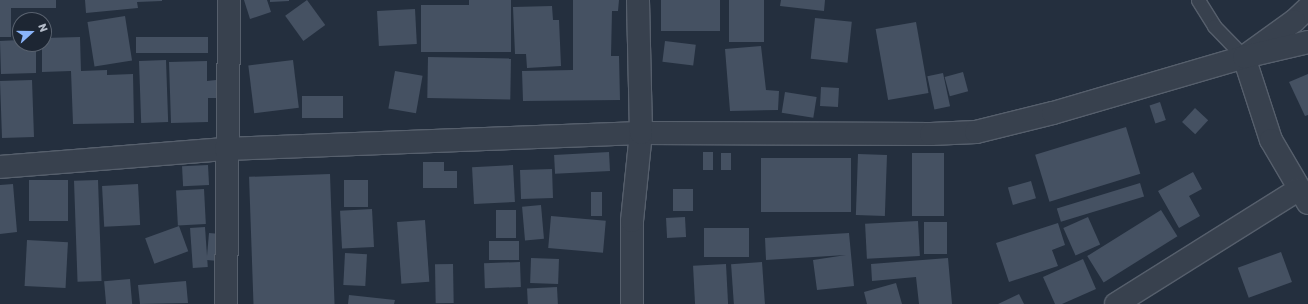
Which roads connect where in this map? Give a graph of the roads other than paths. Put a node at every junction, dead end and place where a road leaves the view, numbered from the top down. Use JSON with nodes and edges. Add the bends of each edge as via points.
{"nodes":[{"id":1,"x":229,"y":0,"type":"edge"},
{"id":2,"x":638,"y":0,"type":"edge"},
{"id":3,"x":1198,"y":0,"type":"edge"},
{"id":4,"x":1308,"y":8,"type":"edge"},
{"id":5,"x":1308,"y":42,"type":"edge"},
{"id":6,"x":1244,"y":57,"type":"junction"},
{"id":7,"x":640,"y":133,"type":"junction"},
{"id":8,"x":226,"y":149,"type":"junction"},
{"id":9,"x":0,"y":167,"type":"edge"},
{"id":10,"x":1304,"y":196,"type":"edge"},
{"id":11,"x":226,"y":304,"type":"edge"},
{"id":12,"x":632,"y":304,"type":"edge"},
{"id":13,"x":1116,"y":304,"type":"edge"}],
"edges":[{"from":1,"to":8,"type":"street"},
{"from":2,"to":7,"type":"street"},
{"from":3,"to":6,"type":"lane","via":[[1214,26]]},
{"from":4,"to":6,"type":"street"},
{"from":5,"to":6,"type":"street"},
{"from":6,"to":7,"type":"street","via":[[1053,113],[976,132]]},
{"from":6,"to":10,"type":"street","via":[[1271,140]]},
{"from":7,"to":8,"type":"street"},
{"from":7,"to":12,"type":"street","via":[[632,221]]},
{"from":8,"to":9,"type":"street"},
{"from":8,"to":11,"type":"street"},
{"from":10,"to":13,"type":"street"}]}
